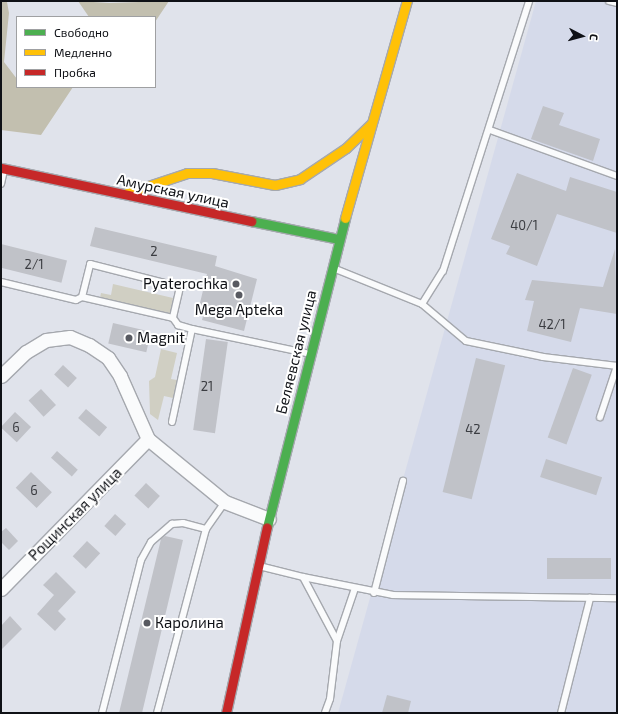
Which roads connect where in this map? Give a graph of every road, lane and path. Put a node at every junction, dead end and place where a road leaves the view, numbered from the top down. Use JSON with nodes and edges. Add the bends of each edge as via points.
{"nodes":[{"id":1,"x":407,"y":1,"type":"edge"},
{"id":2,"x":529,"y":1,"type":"edge"},
{"id":3,"x":609,"y":1,"type":"edge"},
{"id":4,"x":617,"y":3,"type":"edge"},
{"id":5,"x":371,"y":124,"type":"junction"},
{"id":6,"x":490,"y":130,"type":"junction"},
{"id":7,"x":3,"y":168,"type":"edge"},
{"id":8,"x":617,"y":176,"type":"edge"},
{"id":9,"x":1,"y":184,"type":"edge"},
{"id":10,"x":122,"y":195,"type":"junction"},
{"id":11,"x":339,"y":238,"type":"junction"},
{"id":12,"x":331,"y":268,"type":"junction"},
{"id":13,"x":1,"y":282,"type":"edge"},
{"id":14,"x":82,"y":296,"type":"junction"},
{"id":15,"x":422,"y":304,"type":"junction"},
{"id":16,"x":173,"y":318,"type":"junction"},
{"id":17,"x":192,"y":329,"type":"junction"},
{"id":18,"x":310,"y":354,"type":"junction"},
{"id":19,"x":617,"y":365,"type":"edge"},
{"id":20,"x":1,"y":376,"type":"edge"},
{"id":21,"x":600,"y":417,"type":"dead end"},
{"id":22,"x":172,"y":422,"type":"dead end"},
{"id":23,"x":148,"y":440,"type":"junction"},
{"id":24,"x":403,"y":481,"type":"dead end"},
{"id":25,"x":225,"y":502,"type":"junction"},
{"id":26,"x":269,"y":519,"type":"junction"},
{"id":27,"x":206,"y":529,"type":"junction"},
{"id":28,"x":257,"y":566,"type":"junction"},
{"id":29,"x":303,"y":578,"type":"junction"},
{"id":30,"x":355,"y":588,"type":"junction"},
{"id":31,"x":1,"y":589,"type":"edge"},
{"id":32,"x":374,"y":593,"type":"junction"},
{"id":33,"x":590,"y":598,"type":"junction"},
{"id":34,"x":617,"y":598,"type":"edge"},
{"id":35,"x":337,"y":641,"type":"junction"},
{"id":36,"x":102,"y":713,"type":"edge"},
{"id":37,"x":157,"y":713,"type":"edge"},
{"id":38,"x":226,"y":713,"type":"edge"},
{"id":39,"x":325,"y":713,"type":"edge"},
{"id":40,"x":560,"y":713,"type":"edge"}],
"edges":[{"from":1,"to":5,"type":"main road","name":"Беляевская улица"},
{"from":2,"to":6,"type":"lane"},
{"from":3,"to":4,"type":"lane"},
{"from":5,"to":10,"type":"main road","via":[[346,148],[300,179],[275,185],[212,174],[187,173]]},
{"from":5,"to":11,"type":"main road","name":"Беляевская улица"},
{"from":6,"to":8,"type":"lane"},
{"from":6,"to":15,"type":"lane","via":[[443,271]]},
{"from":7,"to":9,"type":"lane"},
{"from":7,"to":10,"type":"main road","name":"Амурская улица"},
{"from":10,"to":11,"type":"main road","name":"Амурская улица"},
{"from":11,"to":12,"type":"main road","name":"Беляевская улица"},
{"from":12,"to":15,"type":"lane"},
{"from":12,"to":18,"type":"main road","name":"Беляевская улица"},
{"from":13,"to":14,"type":"lane","via":[[76,300]]},
{"from":14,"to":16,"type":"lane"},
{"from":14,"to":16,"type":"lane","via":[[90,264],[180,287]]},
{"from":15,"to":19,"type":"lane","via":[[466,341],[542,358]]},
{"from":16,"to":17,"type":"lane","via":[[178,325]]},
{"from":17,"to":18,"type":"lane"},
{"from":17,"to":22,"type":"lane"},
{"from":18,"to":26,"type":"main road","name":"Беляевская улица"},
{"from":19,"to":21,"type":"lane"},
{"from":20,"to":23,"type":"street","via":[[26,352],[46,340],[70,337],[89,345],[108,358],[120,376]]},
{"from":23,"to":25,"type":"street"},
{"from":23,"to":31,"type":"street","name":"Рощинская улица"},
{"from":24,"to":32,"type":"lane"},
{"from":25,"to":26,"type":"street"},
{"from":25,"to":27,"type":"lane"},
{"from":26,"to":28,"type":"main road","name":"Беляевская улица"},
{"from":27,"to":36,"type":"lane","via":[[183,522],[172,524],[151,542],[141,560]]},
{"from":27,"to":37,"type":"lane"},
{"from":28,"to":29,"type":"lane"},
{"from":28,"to":38,"type":"main road","name":"Беляевская улица"},
{"from":29,"to":30,"type":"lane"},
{"from":29,"to":35,"type":"lane"},
{"from":30,"to":32,"type":"lane"},
{"from":30,"to":35,"type":"lane"},
{"from":32,"to":33,"type":"lane"},
{"from":33,"to":34,"type":"lane"},
{"from":33,"to":40,"type":"lane"},
{"from":35,"to":39,"type":"lane","via":[[330,699]]}]}
